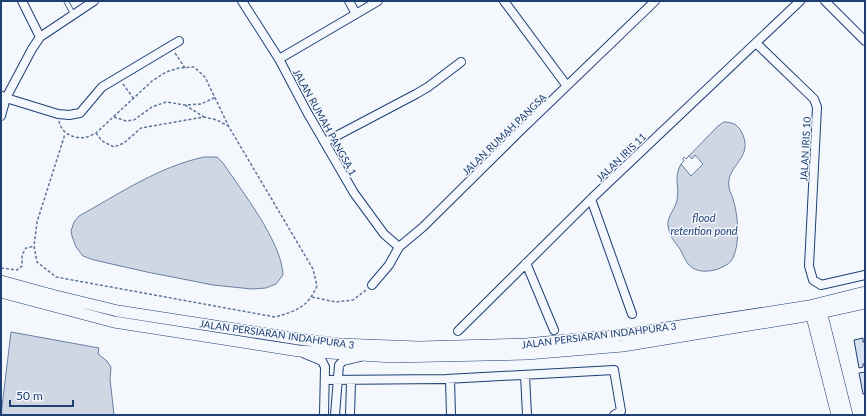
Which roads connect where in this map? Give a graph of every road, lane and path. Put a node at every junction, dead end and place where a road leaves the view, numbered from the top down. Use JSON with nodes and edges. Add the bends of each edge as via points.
{"nodes":[{"id":1,"x":22,"y":1,"type":"edge"},
{"id":2,"x":66,"y":1,"type":"edge"},
{"id":3,"x":94,"y":1,"type":"edge"},
{"id":4,"x":242,"y":1,"type":"edge"},
{"id":5,"x":349,"y":1,"type":"edge"},
{"id":6,"x":378,"y":1,"type":"edge"},
{"id":7,"x":504,"y":1,"type":"edge"},
{"id":8,"x":655,"y":1,"type":"edge"},
{"id":9,"x":800,"y":1,"type":"edge"},
{"id":10,"x":825,"y":1,"type":"edge"},
{"id":11,"x":72,"y":14,"type":"junction"},
{"id":12,"x":356,"y":14,"type":"junction"},
{"id":13,"x":40,"y":37,"type":"junction"},
{"id":14,"x":179,"y":41,"type":"dead end"},
{"id":15,"x":865,"y":41,"type":"edge"},
{"id":16,"x":756,"y":43,"type":"junction"},
{"id":17,"x":171,"y":46,"type":"junction"},
{"id":18,"x":279,"y":59,"type":"junction"},
{"id":19,"x":461,"y":62,"type":"dead end"},
{"id":20,"x":185,"y":68,"type":"junction"},
{"id":21,"x":119,"y":77,"type":"junction"},
{"id":22,"x":567,"y":86,"type":"junction"},
{"id":23,"x":3,"y":97,"type":"edge"},
{"id":24,"x":216,"y":97,"type":"junction"},
{"id":25,"x":134,"y":98,"type":"junction"},
{"id":26,"x":185,"y":105,"type":"junction"},
{"id":27,"x":58,"y":114,"type":"junction"},
{"id":28,"x":1,"y":116,"type":"edge"},
{"id":29,"x":114,"y":117,"type":"junction"},
{"id":30,"x":204,"y":117,"type":"junction"},
{"id":31,"x":229,"y":127,"type":"junction"},
{"id":32,"x":96,"y":133,"type":"junction"},
{"id":33,"x":65,"y":134,"type":"junction"},
{"id":34,"x":325,"y":142,"type":"junction"},
{"id":35,"x":591,"y":199,"type":"junction"},
{"id":36,"x":34,"y":246,"type":"junction"},
{"id":37,"x":398,"y":247,"type":"junction"},
{"id":38,"x":526,"y":263,"type":"junction"},
{"id":39,"x":1,"y":268,"type":"edge"},
{"id":40,"x":865,"y":275,"type":"edge"},
{"id":41,"x":1,"y":281,"type":"edge"},
{"id":42,"x":372,"y":285,"type":"joint"},
{"id":43,"x":1,"y":292,"type":"edge"},
{"id":44,"x":865,"y":292,"type":"edge"},
{"id":45,"x":312,"y":297,"type":"junction"},
{"id":46,"x":865,"y":303,"type":"edge"},
{"id":47,"x":815,"y":310,"type":"junction"},
{"id":48,"x":632,"y":314,"type":"dead end"},
{"id":49,"x":554,"y":330,"type":"dead end"},
{"id":50,"x":458,"y":331,"type":"dead end"},
{"id":51,"x":299,"y":351,"type":"junction"},
{"id":52,"x":363,"y":356,"type":"junction"},
{"id":53,"x":524,"y":375,"type":"junction"},
{"id":54,"x":450,"y":379,"type":"junction"},
{"id":55,"x":326,"y":380,"type":"junction"},
{"id":56,"x":337,"y":380,"type":"junction"},
{"id":57,"x":351,"y":380,"type":"junction"},
{"id":58,"x":324,"y":415,"type":"edge"},
{"id":59,"x":335,"y":415,"type":"edge"},
{"id":60,"x":350,"y":415,"type":"edge"},
{"id":61,"x":451,"y":415,"type":"edge"},
{"id":62,"x":527,"y":415,"type":"edge"},
{"id":63,"x":614,"y":415,"type":"edge"},
{"id":64,"x":837,"y":415,"type":"edge"},
{"id":65,"x":847,"y":415,"type":"edge"}],
"edges":[{"from":1,"to":13,"type":"street"},
{"from":2,"to":11,"type":"lane"},
{"from":3,"to":11,"type":"street"},
{"from":4,"to":18,"type":"street","name":"JALAN RUMAH PANGSA 1"},
{"from":5,"to":12,"type":"street"},
{"from":6,"to":12,"type":"street"},
{"from":7,"to":22,"type":"street"},
{"from":8,"to":22,"type":"street","name":"JALAN RUMAH PANGSA"},
{"from":9,"to":16,"type":"street","name":"JALAN IRIS 11"},
{"from":10,"to":15,"type":"street"},
{"from":11,"to":13,"type":"street"},
{"from":12,"to":18,"type":"street"},
{"from":13,"to":23,"type":"street"},
{"from":14,"to":17,"type":"street"},
{"from":16,"to":35,"type":"street","name":"JALAN IRIS 11"},
{"from":16,"to":40,"type":"street","name":"JALAN IRIS 10","via":[[811,96],[817,107],[809,266],[813,280],[821,284]]},
{"from":17,"to":20,"type":"path"},
{"from":17,"to":21,"type":"street"},
{"from":18,"to":34,"type":"street","name":"JALAN RUMAH PANGSA 1"},
{"from":19,"to":34,"type":"street","via":[[428,87]]},
{"from":20,"to":24,"type":"path","via":[[194,67],[205,77]]},
{"from":20,"to":25,"type":"path","via":[[166,72]]},
{"from":21,"to":25,"type":"path"},
{"from":21,"to":27,"type":"street","via":[[102,87],[80,112]]},
{"from":22,"to":37,"type":"street","name":"JALAN RUMAH PANGSA","via":[[424,228]]},
{"from":23,"to":27,"type":"street"},
{"from":23,"to":28,"type":"street"},
{"from":24,"to":26,"type":"path","via":[[201,104]]},
{"from":24,"to":31,"type":"path"},
{"from":25,"to":29,"type":"path"},
{"from":26,"to":29,"type":"path","via":[[166,102],[152,107],[134,120],[126,121]]},
{"from":26,"to":30,"type":"path"},
{"from":27,"to":33,"type":"path"},
{"from":29,"to":32,"type":"path"},
{"from":30,"to":31,"type":"path","via":[[217,120]]},
{"from":30,"to":32,"type":"path","via":[[141,128],[124,143],[114,147],[102,141]]},
{"from":31,"to":45,"type":"path","via":[[313,269],[317,286]]},
{"from":32,"to":33,"type":"path","via":[[77,138]]},
{"from":33,"to":36,"type":"path","via":[[37,222]]},
{"from":34,"to":37,"type":"street","name":"JALAN RUMAH PANGSA 1","via":[[367,212]]},
{"from":35,"to":38,"type":"street","name":"JALAN IRIS 11"},
{"from":35,"to":48,"type":"street"},
{"from":36,"to":39,"type":"path","via":[[26,248],[22,255],[22,266],[17,270]]},
{"from":36,"to":45,"type":"path","via":[[37,262],[56,277],[72,280],[274,317],[296,310]]},
{"from":37,"to":42,"type":"street","name":"JALAN RUMAH PANGSA","via":[[389,265]]},
{"from":38,"to":49,"type":"street"},
{"from":38,"to":50,"type":"street","name":"JALAN IRIS 11"},
{"from":41,"to":47,"type":"main road","name":"JALAN PERSIARAN INDAHPURA 3","via":[[118,311],[339,344],[412,347],[554,342]]},
{"from":42,"to":45,"type":"path","via":[[353,300],[336,302]]},
{"from":43,"to":51,"type":"main road","name":"JALAN PERSIARAN INDAHPURA 3","via":[[114,322]]},
{"from":44,"to":47,"type":"main road","name":"JALAN PERSIARAN INDAHPURA 3"},
{"from":46,"to":47,"type":"main road","name":"JALAN PERSIARAN INDAHPURA 3"},
{"from":47,"to":52,"type":"main road","name":"JALAN PERSIARAN INDAHPURA 3","via":[[623,346],[497,355]]},
{"from":47,"to":64,"type":"main road"},
{"from":47,"to":65,"type":"main road"},
{"from":51,"to":52,"type":"main road","name":"JALAN PERSIARAN INDAHPURA 3"},
{"from":51,"to":55,"type":"street","via":[[322,361]]},
{"from":52,"to":56,"type":"street","via":[[342,361]]},
{"from":53,"to":54,"type":"street"},
{"from":53,"to":62,"type":"street"},
{"from":53,"to":63,"type":"street","via":[[614,370],[621,411]]},
{"from":54,"to":57,"type":"street"},
{"from":54,"to":61,"type":"street"},
{"from":55,"to":56,"type":"street"},
{"from":55,"to":58,"type":"street"},
{"from":56,"to":57,"type":"street"},
{"from":56,"to":59,"type":"street"},
{"from":57,"to":60,"type":"street"}]}
